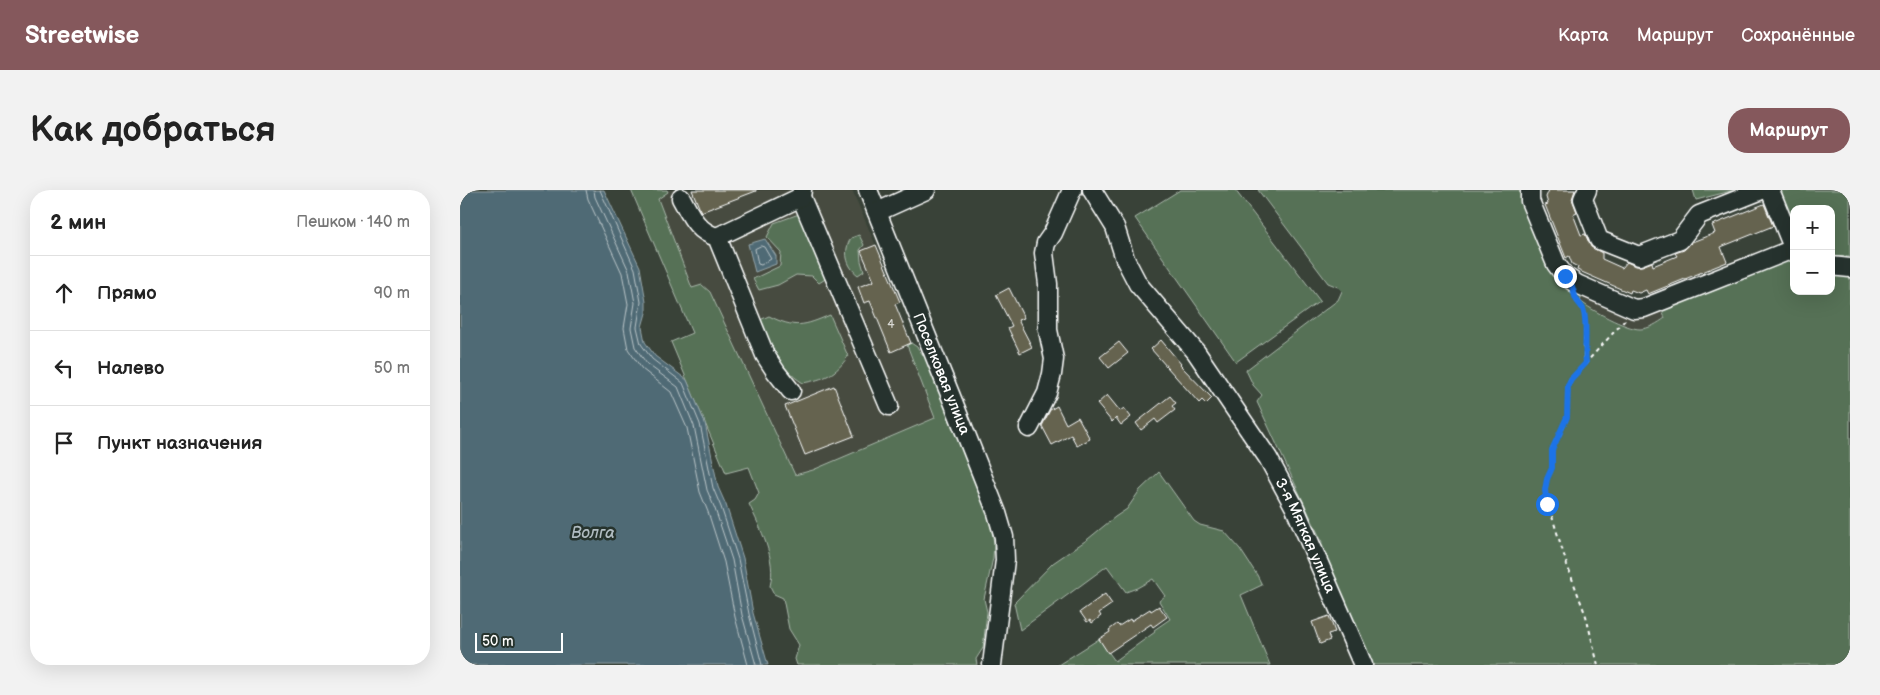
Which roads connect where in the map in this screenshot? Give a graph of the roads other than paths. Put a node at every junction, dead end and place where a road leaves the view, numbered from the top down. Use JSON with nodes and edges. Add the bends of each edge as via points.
{"nodes":[{"id":1,"x":868,"y":190,"type":"edge"},
{"id":2,"x":926,"y":190,"type":"edge"},
{"id":3,"x":1072,"y":190,"type":"edge"},
{"id":4,"x":1092,"y":190,"type":"edge"},
{"id":5,"x":1530,"y":190,"type":"edge"},
{"id":6,"x":1587,"y":190,"type":"edge"},
{"id":7,"x":1762,"y":190,"type":"edge"},
{"id":8,"x":1770,"y":190,"type":"edge"},
{"id":9,"x":801,"y":194,"type":"edge"},
{"id":10,"x":681,"y":198,"type":"dead end"},
{"id":11,"x":877,"y":212,"type":"junction"},
{"id":12,"x":717,"y":237,"type":"junction"},
{"id":13,"x":1790,"y":240,"type":"edge"},
{"id":14,"x":1790,"y":252,"type":"edge"},
{"id":15,"x":1835,"y":266,"type":"edge"},
{"id":16,"x":1850,"y":268,"type":"edge"},
{"id":17,"x":791,"y":391,"type":"dead end"},
{"id":18,"x":889,"y":406,"type":"dead end"},
{"id":19,"x":1029,"y":428,"type":"dead end"},
{"id":20,"x":992,"y":665,"type":"edge"},
{"id":21,"x":1363,"y":665,"type":"edge"}],
"edges":[{"from":1,"to":11,"type":"street","name":"Поселковая улица"},
{"from":2,"to":11,"type":"street"},
{"from":3,"to":19,"type":"street","via":[[1044,253],[1048,330],[1054,358],[1047,393]]},
{"from":4,"to":21,"type":"street","name":"3-я Мягкая улица","via":[[1116,227],[1125,259],[1138,284],[1196,352],[1268,458],[1294,506]]},
{"from":5,"to":14,"type":"street","via":[[1530,201],[1560,271],[1571,281],[1634,309],[1644,308]]},
{"from":6,"to":7,"type":"street","via":[[1583,199],[1599,240],[1639,256],[1680,240],[1699,215]]},
{"from":8,"to":13,"type":"street"},
{"from":9,"to":12,"type":"street"},
{"from":9,"to":18,"type":"street"},
{"from":10,"to":12,"type":"street","via":[[701,230]]},
{"from":11,"to":20,"type":"street","name":"Поселковая улица","via":[[1004,537],[1005,560]]},
{"from":12,"to":17,"type":"street","via":[[765,355]]},
{"from":15,"to":16,"type":"street"}]}
